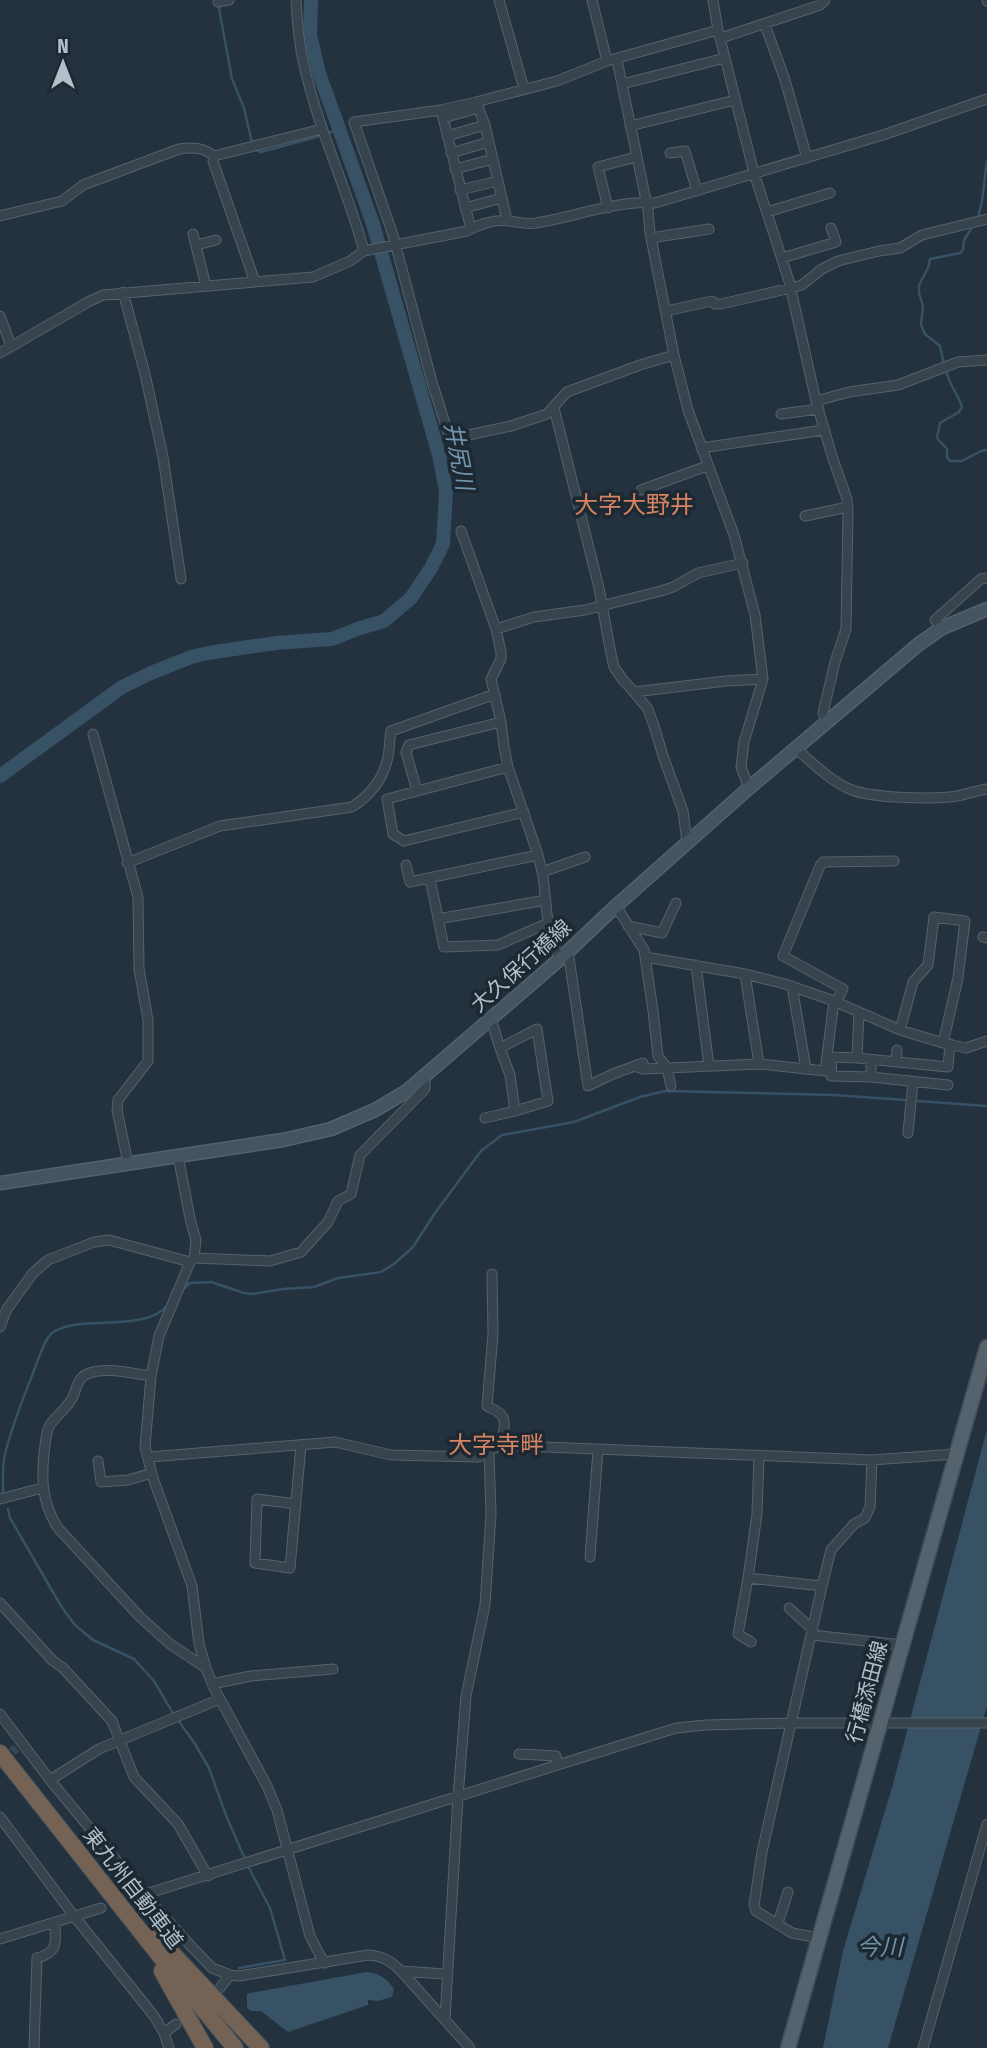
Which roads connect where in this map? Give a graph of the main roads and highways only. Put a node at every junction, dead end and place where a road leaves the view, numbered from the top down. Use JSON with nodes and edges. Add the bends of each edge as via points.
{"nodes":[{"id":1,"x":987,"y":609,"type":"edge"},
{"id":2,"x":0,"y":1183,"type":"edge"},
{"id":3,"x":987,"y":1347,"type":"edge"},
{"id":4,"x":0,"y":1753,"type":"edge"},
{"id":5,"x":35,"y":1798,"type":"junction"},
{"id":6,"x":71,"y":1844,"type":"junction"},
{"id":7,"x":205,"y":2048,"type":"edge"},
{"id":8,"x":235,"y":2048,"type":"edge"},
{"id":9,"x":261,"y":2048,"type":"edge"},
{"id":10,"x":788,"y":2048,"type":"edge"}],
"edges":[{"from":1,"to":2,"type":"main road","name":"大久保行橋線","via":[[942,628],[919,644],[687,842],[425,1076],[375,1110],[331,1129],[283,1140]]},
{"from":3,"to":10,"type":"main road","name":"行橋添田線","via":[[884,1724]]},
{"from":4,"to":5,"type":"highway","name":"東九州自動車道"},
{"from":5,"to":6,"type":"highway","name":"東九州自動車道"},
{"from":5,"to":7,"type":"highway","via":[[64,1845],[159,1966]]},
{"from":6,"to":8,"type":"highway","name":"東九州自動車道"},
{"from":6,"to":9,"type":"highway"}]}
